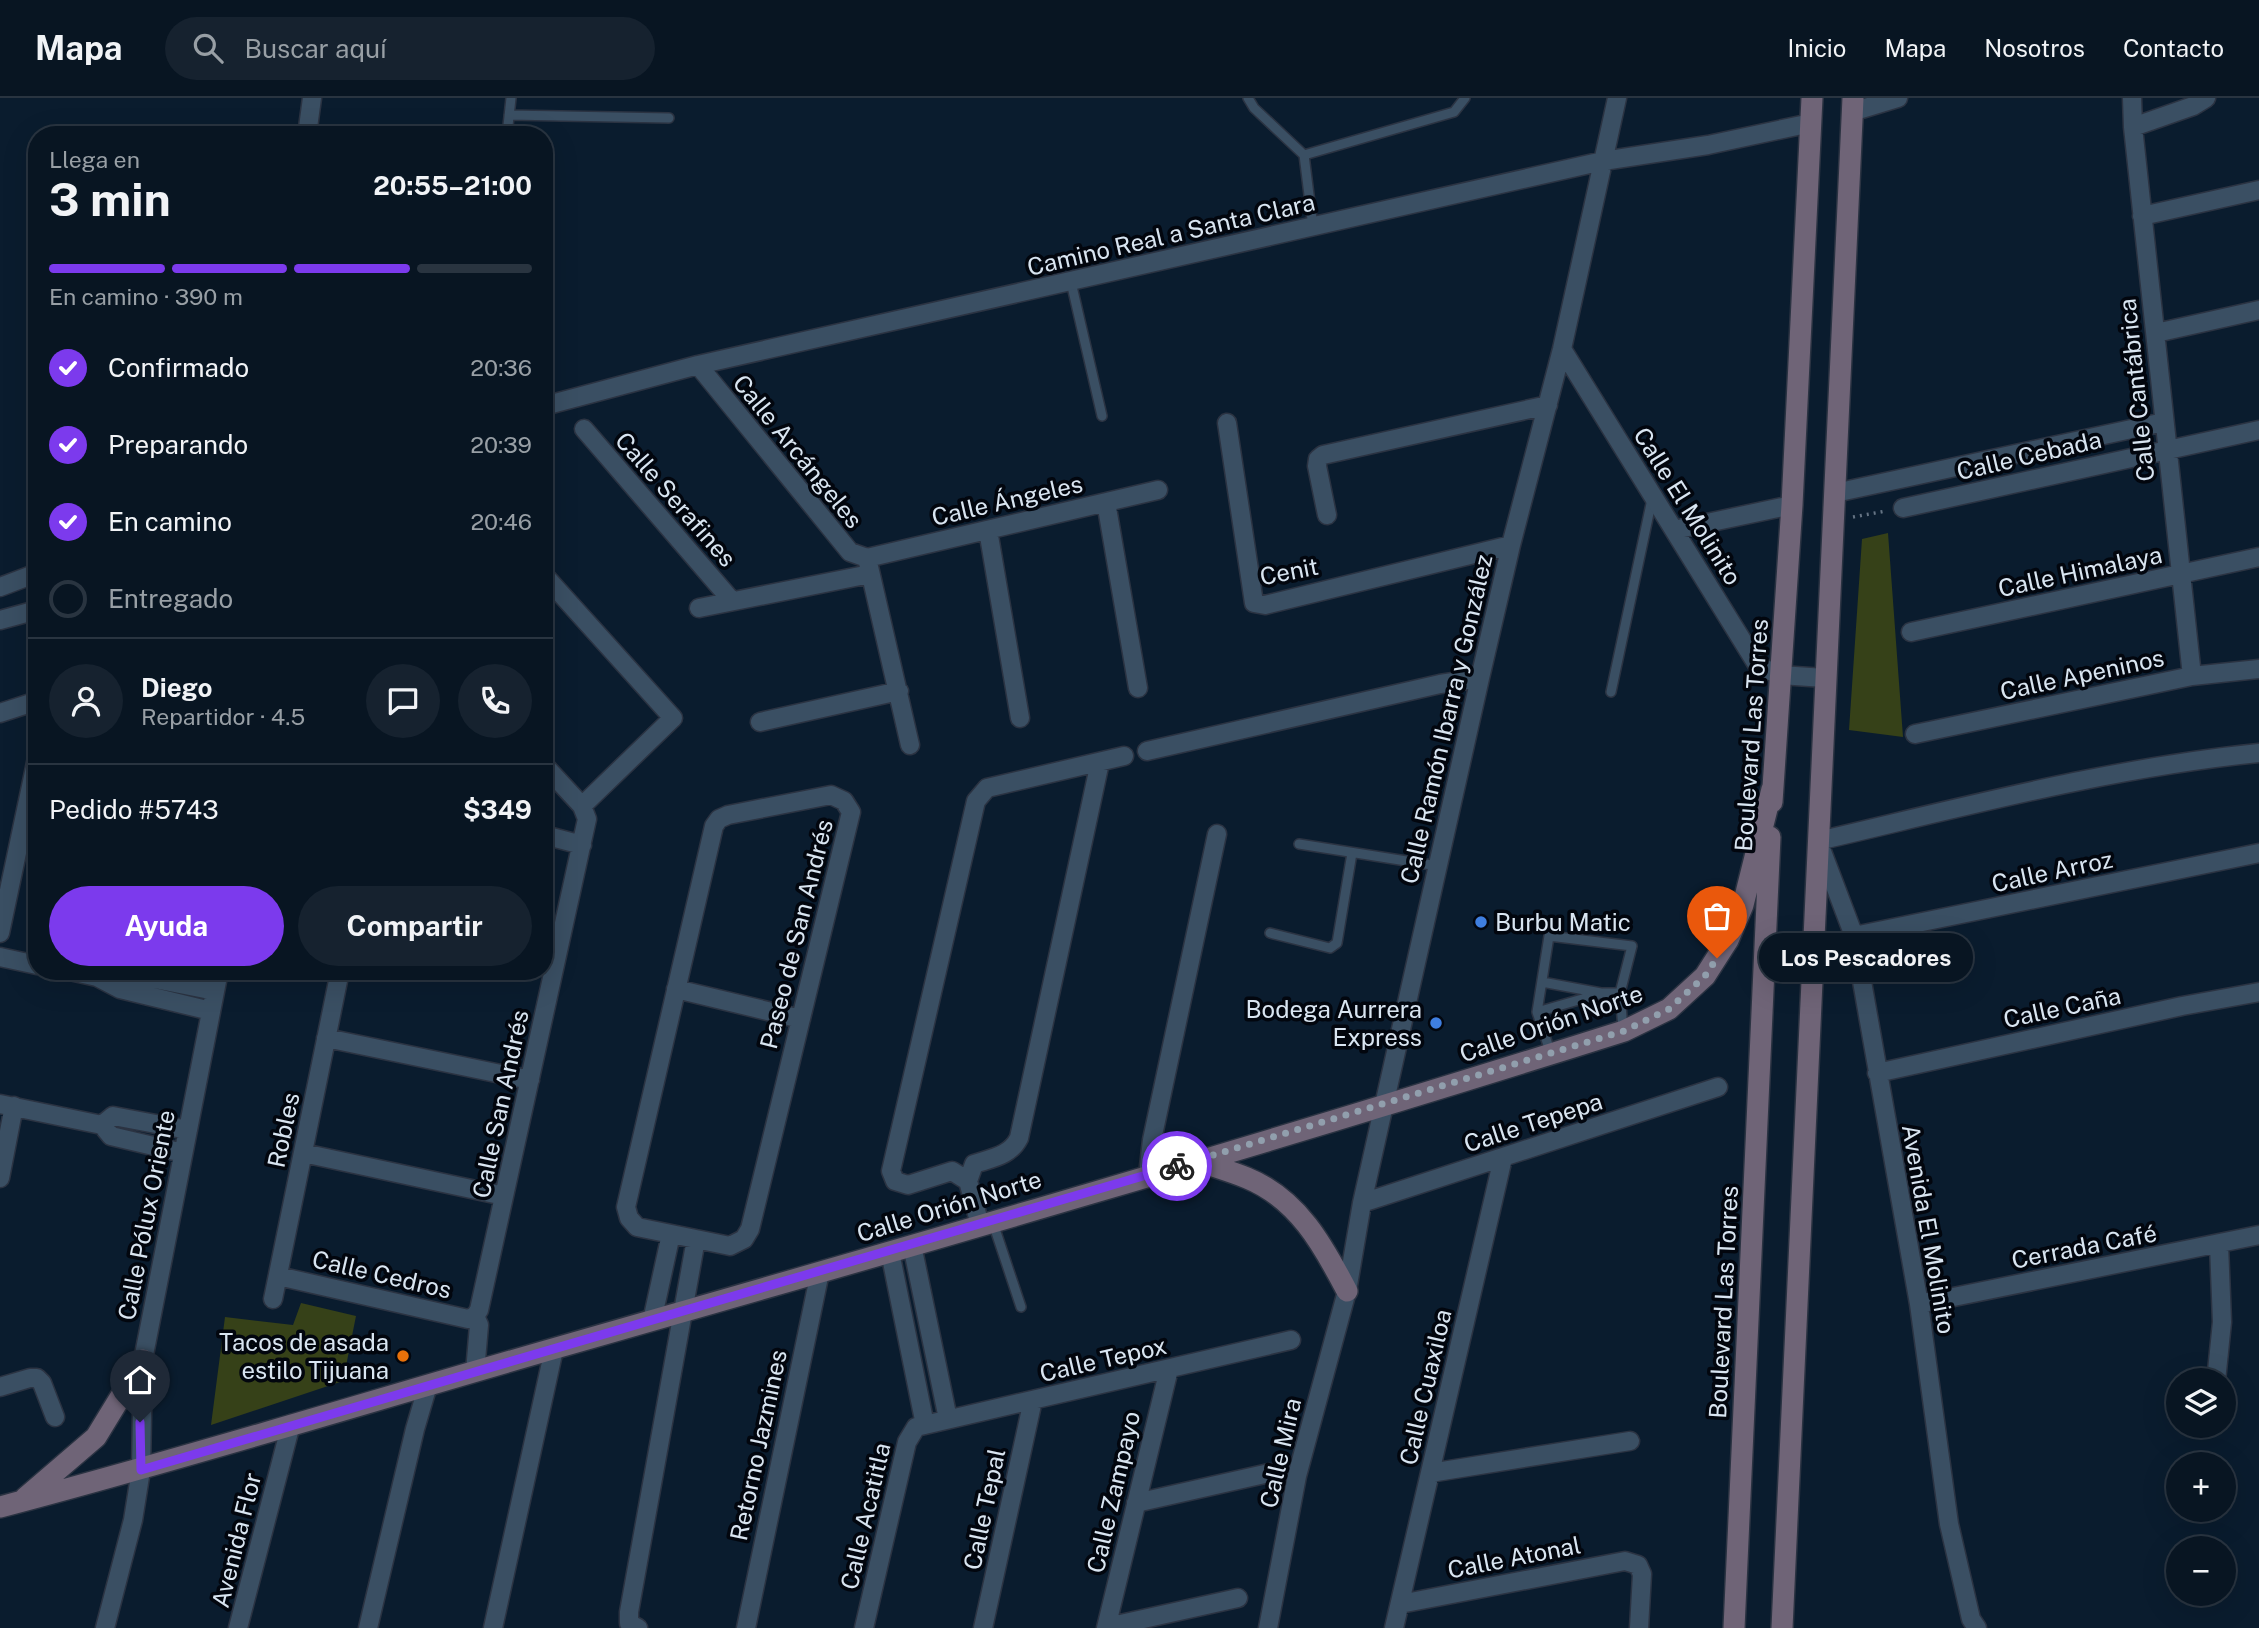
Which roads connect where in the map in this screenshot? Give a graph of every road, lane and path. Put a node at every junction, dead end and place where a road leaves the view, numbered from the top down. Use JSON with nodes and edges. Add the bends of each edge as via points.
{"nodes":[{"id":1,"x":312,"y":98,"type":"edge"},
{"id":2,"x":511,"y":98,"type":"edge"},
{"id":3,"x":1248,"y":98,"type":"edge"},
{"id":4,"x":1465,"y":98,"type":"edge"},
{"id":5,"x":1618,"y":98,"type":"edge"},
{"id":6,"x":1812,"y":98,"type":"edge"},
{"id":7,"x":1898,"y":98,"type":"edge"},
{"id":8,"x":2132,"y":98,"type":"edge"},
{"id":9,"x":2206,"y":98,"type":"edge"},
{"id":10,"x":1853,"y":105,"type":"edge"},
{"id":11,"x":509,"y":115,"type":"junction"},
{"id":12,"x":669,"y":118,"type":"dead end"},
{"id":13,"x":1811,"y":122,"type":"junction"},
{"id":14,"x":308,"y":126,"type":"edge"},
{"id":15,"x":508,"y":126,"type":"edge"},
{"id":16,"x":2133,"y":127,"type":"junction"},
{"id":17,"x":1304,"y":155,"type":"junction"},
{"id":18,"x":1604,"y":161,"type":"junction"},
{"id":19,"x":2259,"y":190,"type":"edge"},
{"id":20,"x":2142,"y":216,"type":"junction"},
{"id":21,"x":1313,"y":228,"type":"junction"},
{"id":22,"x":1070,"y":282,"type":"junction"},
{"id":23,"x":2259,"y":310,"type":"edge"},
{"id":24,"x":2155,"y":333,"type":"junction"},
{"id":25,"x":1562,"y":349,"type":"junction"},
{"id":26,"x":698,"y":365,"type":"junction"},
{"id":27,"x":553,"y":404,"type":"edge"},
{"id":28,"x":1548,"y":405,"type":"junction"},
{"id":29,"x":1102,"y":416,"type":"dead end"},
{"id":30,"x":2164,"y":422,"type":"junction"},
{"id":31,"x":1227,"y":424,"type":"dead end"},
{"id":32,"x":584,"y":429,"type":"dead end"},
{"id":33,"x":2259,"y":430,"type":"edge"},
{"id":34,"x":2166,"y":449,"type":"junction"},
{"id":35,"x":1158,"y":490,"type":"dead end"},
{"id":36,"x":1835,"y":493,"type":"junction"},
{"id":37,"x":1652,"y":497,"type":"junction"},
{"id":38,"x":1106,"y":502,"type":"junction"},
{"id":39,"x":1792,"y":505,"type":"junction"},
{"id":40,"x":1903,"y":508,"type":"joint"},
{"id":41,"x":1328,"y":515,"type":"dead end"},
{"id":42,"x":1833,"y":520,"type":"junction"},
{"id":43,"x":988,"y":530,"type":"junction"},
{"id":44,"x":1674,"y":530,"type":"junction"},
{"id":45,"x":1511,"y":545,"type":"junction"},
{"id":46,"x":2259,"y":557,"type":"edge"},
{"id":47,"x":869,"y":566,"type":"junction"},
{"id":48,"x":2182,"y":575,"type":"junction"},
{"id":49,"x":28,"y":576,"type":"edge"},
{"id":50,"x":553,"y":585,"type":"edge"},
{"id":51,"x":0,"y":587,"type":"edge"},
{"id":52,"x":732,"y":601,"type":"junction"},
{"id":53,"x":699,"y":608,"type":"dead end"},
{"id":54,"x":28,"y":612,"type":"edge"},
{"id":55,"x":0,"y":620,"type":"edge"},
{"id":56,"x":1911,"y":632,"type":"dead end"},
{"id":57,"x":2259,"y":669,"type":"edge"},
{"id":58,"x":1780,"y":675,"type":"junction"},
{"id":59,"x":2192,"y":676,"type":"junction"},
{"id":60,"x":1480,"y":678,"type":"junction"},
{"id":61,"x":1825,"y":678,"type":"junction"},
{"id":62,"x":1138,"y":688,"type":"dead end"},
{"id":63,"x":899,"y":691,"type":"junction"},
{"id":64,"x":1612,"y":692,"type":"dead end"},
{"id":65,"x":28,"y":704,"type":"edge"},
{"id":66,"x":0,"y":713,"type":"edge"},
{"id":67,"x":1020,"y":718,"type":"dead end"},
{"id":68,"x":760,"y":722,"type":"dead end"},
{"id":69,"x":1915,"y":734,"type":"dead end"},
{"id":70,"x":910,"y":746,"type":"dead end"},
{"id":71,"x":1147,"y":751,"type":"dead end"},
{"id":72,"x":2259,"y":753,"type":"edge"},
{"id":73,"x":1124,"y":756,"type":"dead end"},
{"id":74,"x":1100,"y":762,"type":"junction"},
{"id":75,"x":553,"y":775,"type":"edge"},
{"id":76,"x":1772,"y":789,"type":"junction"},
{"id":77,"x":28,"y":801,"type":"edge"},
{"id":78,"x":582,"y":806,"type":"junction"},
{"id":79,"x":1217,"y":834,"type":"dead end"},
{"id":80,"x":553,"y":837,"type":"edge"},
{"id":81,"x":1818,"y":841,"type":"junction"},
{"id":82,"x":1299,"y":844,"type":"dead end"},
{"id":83,"x":582,"y":845,"type":"junction"},
{"id":84,"x":1352,"y":853,"type":"junction"},
{"id":85,"x":2259,"y":853,"type":"edge"},
{"id":86,"x":1438,"y":866,"type":"junction"},
{"id":87,"x":0,"y":933,"type":"edge"},
{"id":88,"x":1270,"y":933,"type":"dead end"},
{"id":89,"x":1854,"y":936,"type":"junction"},
{"id":90,"x":553,"y":953,"type":"edge"},
{"id":91,"x":0,"y":957,"type":"edge"},
{"id":92,"x":28,"y":963,"type":"edge"},
{"id":93,"x":128,"y":980,"type":"edge"},
{"id":94,"x":138,"y":980,"type":"edge"},
{"id":95,"x":217,"y":980,"type":"edge"},
{"id":96,"x":338,"y":980,"type":"edge"},
{"id":97,"x":547,"y":980,"type":"edge"},
{"id":98,"x":1542,"y":982,"type":"junction"},
{"id":99,"x":676,"y":989,"type":"junction"},
{"id":100,"x":215,"y":990,"type":"junction"},
{"id":101,"x":2259,"y":992,"type":"edge"},
{"id":102,"x":1603,"y":993,"type":"junction"},
{"id":103,"x":1620,"y":993,"type":"junction"},
{"id":104,"x":211,"y":1011,"type":"junction"},
{"id":105,"x":1537,"y":1012,"type":"junction"},
{"id":106,"x":801,"y":1019,"type":"junction"},
{"id":107,"x":1624,"y":1031,"type":"junction"},
{"id":108,"x":326,"y":1038,"type":"junction"},
{"id":109,"x":1551,"y":1054,"type":"junction"},
{"id":110,"x":1877,"y":1073,"type":"junction"},
{"id":111,"x":530,"y":1080,"type":"junction"},
{"id":112,"x":1718,"y":1087,"type":"dead end"},
{"id":113,"x":1386,"y":1104,"type":"junction"},
{"id":114,"x":7,"y":1105,"type":"edge"},
{"id":115,"x":102,"y":1125,"type":"junction"},
{"id":116,"x":188,"y":1130,"type":"junction"},
{"id":117,"x":183,"y":1153,"type":"junction"},
{"id":118,"x":303,"y":1153,"type":"junction"},
{"id":119,"x":1503,"y":1158,"type":"junction"},
{"id":120,"x":1195,"y":1160,"type":"junction"},
{"id":121,"x":964,"y":1172,"type":"junction"},
{"id":122,"x":1148,"y":1175,"type":"junction"},
{"id":123,"x":0,"y":1178,"type":"edge"},
{"id":124,"x":505,"y":1196,"type":"junction"},
{"id":125,"x":1362,"y":1203,"type":"junction"},
{"id":126,"x":986,"y":1223,"type":"junction"},
{"id":127,"x":671,"y":1234,"type":"junction"},
{"id":128,"x":2259,"y":1235,"type":"edge"},
{"id":129,"x":696,"y":1239,"type":"junction"},
{"id":130,"x":912,"y":1245,"type":"junction"},
{"id":131,"x":2219,"y":1245,"type":"junction"},
{"id":132,"x":890,"y":1252,"type":"junction"},
{"id":133,"x":820,"y":1272,"type":"junction"},
{"id":134,"x":278,"y":1276,"type":"junction"},
{"id":135,"x":1347,"y":1291,"type":"junction"},
{"id":136,"x":273,"y":1299,"type":"dead end"},
{"id":137,"x":1919,"y":1304,"type":"junction"},
{"id":138,"x":1021,"y":1307,"type":"dead end"},
{"id":139,"x":681,"y":1312,"type":"junction"},
{"id":140,"x":471,"y":1317,"type":"junction"},
{"id":141,"x":652,"y":1321,"type":"junction"},
{"id":142,"x":1291,"y":1340,"type":"dead end"},
{"id":143,"x":554,"y":1349,"type":"junction"},
{"id":144,"x":142,"y":1360,"type":"junction"},
{"id":145,"x":1169,"y":1368,"type":"junction"},
{"id":146,"x":2217,"y":1368,"type":"edge"},
{"id":147,"x":469,"y":1373,"type":"junction"},
{"id":148,"x":428,"y":1385,"type":"junction"},
{"id":149,"x":0,"y":1387,"type":"edge"},
{"id":150,"x":1033,"y":1400,"type":"junction"},
{"id":151,"x":55,"y":1417,"type":"dead end"},
{"id":152,"x":948,"y":1419,"type":"junction"},
{"id":153,"x":292,"y":1424,"type":"junction"},
{"id":154,"x":925,"y":1425,"type":"junction"},
{"id":155,"x":1630,"y":1440,"type":"dead end"},
{"id":156,"x":141,"y":1470,"type":"junction"},
{"id":157,"x":1269,"y":1473,"type":"dead end"},
{"id":158,"x":1430,"y":1473,"type":"junction"},
{"id":159,"x":21,"y":1501,"type":"junction"},
{"id":160,"x":1136,"y":1503,"type":"junction"},
{"id":161,"x":0,"y":1507,"type":"edge"},
{"id":162,"x":1238,"y":1598,"type":"dead end"},
{"id":163,"x":1400,"y":1604,"type":"junction"},
{"id":164,"x":106,"y":1628,"type":"edge"},
{"id":165,"x":238,"y":1628,"type":"edge"},
{"id":166,"x":368,"y":1628,"type":"edge"},
{"id":167,"x":493,"y":1628,"type":"edge"},
{"id":168,"x":638,"y":1628,"type":"edge"},
{"id":169,"x":746,"y":1628,"type":"edge"},
{"id":170,"x":864,"y":1628,"type":"edge"},
{"id":171,"x":984,"y":1628,"type":"edge"},
{"id":172,"x":1106,"y":1628,"type":"edge"},
{"id":173,"x":1268,"y":1628,"type":"edge"},
{"id":174,"x":1394,"y":1628,"type":"edge"},
{"id":175,"x":1639,"y":1628,"type":"edge"},
{"id":176,"x":1734,"y":1628,"type":"edge"},
{"id":177,"x":1782,"y":1628,"type":"edge"},
{"id":178,"x":1977,"y":1628,"type":"edge"}],
"edges":[{"from":1,"to":14,"type":"street"},
{"from":2,"to":11,"type":"lane"},
{"from":3,"to":17,"type":"lane"},
{"from":4,"to":17,"type":"lane","via":[[1454,112]]},
{"from":5,"to":18,"type":"street","name":"Calle Ramón Ibarra y González"},
{"from":6,"to":13,"type":"main road","name":"Boulevard Las Torres"},
{"from":7,"to":10,"type":"street"},
{"from":8,"to":16,"type":"street","name":"Calle Cantábrica"},
{"from":9,"to":16,"type":"street"},
{"from":10,"to":36,"type":"main road"},
{"from":11,"to":12,"type":"lane"},
{"from":11,"to":15,"type":"lane"},
{"from":13,"to":18,"type":"street","name":"Camino Real a Santa Clara","via":[[1708,145]]},
{"from":13,"to":39,"type":"main road","name":"Boulevard Las Torres"},
{"from":16,"to":20,"type":"street","name":"Calle Cantábrica"},
{"from":17,"to":21,"type":"lane"},
{"from":18,"to":21,"type":"street","name":"Camino Real a Santa Clara"},
{"from":18,"to":25,"type":"street","name":"Calle Ramón Ibarra y González"},
{"from":19,"to":20,"type":"street"},
{"from":20,"to":24,"type":"street","name":"Calle Cantábrica"},
{"from":21,"to":22,"type":"street","name":"Camino Real a Santa Clara"},
{"from":22,"to":26,"type":"street","name":"Camino Real a Santa Clara"},
{"from":22,"to":29,"type":"lane"},
{"from":23,"to":24,"type":"street"},
{"from":24,"to":30,"type":"street","name":"Calle Cantábrica"},
{"from":25,"to":28,"type":"street","name":"Calle Ramón Ibarra y González"},
{"from":25,"to":37,"type":"street","name":"Calle El Molinito"},
{"from":26,"to":27,"type":"street","name":"Camino Real a Santa Clara"},
{"from":26,"to":47,"type":"street","name":"Calle Arcángeles","via":[[850,552]]},
{"from":28,"to":41,"type":"street","via":[[1322,455],[1317,466]]},
{"from":28,"to":45,"type":"street","name":"Calle Ramón Ibarra y González"},
{"from":30,"to":34,"type":"street","name":"Calle Cantábrica"},
{"from":30,"to":36,"type":"street"},
{"from":31,"to":45,"type":"street","name":"Cenit","via":[[1254,603],[1265,605]]},
{"from":32,"to":52,"type":"street","name":"Calle Serafines"},
{"from":33,"to":34,"type":"street","name":"Calle Cebada"},
{"from":34,"to":40,"type":"street","name":"Calle Cebada"},
{"from":34,"to":48,"type":"street","name":"Calle Cantábrica"},
{"from":35,"to":38,"type":"street","name":"Calle Ángeles"},
{"from":36,"to":42,"type":"main road"},
{"from":37,"to":44,"type":"street","name":"Calle El Molinito"},
{"from":37,"to":64,"type":"lane"},
{"from":38,"to":43,"type":"street","name":"Calle Ángeles"},
{"from":38,"to":62,"type":"street"},
{"from":39,"to":44,"type":"street"},
{"from":39,"to":58,"type":"main road","name":"Boulevard Las Torres"},
{"from":40,"to":42,"type":"path"},
{"from":42,"to":61,"type":"main road"},
{"from":43,"to":47,"type":"street","name":"Calle Ángeles"},
{"from":43,"to":67,"type":"street"},
{"from":44,"to":58,"type":"street","name":"Calle El Molinito","via":[[1758,666]]},
{"from":45,"to":60,"type":"street","name":"Calle Ramón Ibarra y González"},
{"from":46,"to":48,"type":"street","name":"Calle Himalaya"},
{"from":47,"to":52,"type":"street","name":"Calle Ángeles"},
{"from":47,"to":63,"type":"street"},
{"from":48,"to":56,"type":"street","name":"Calle Himalaya"},
{"from":48,"to":59,"type":"street","name":"Calle Cantábrica"},
{"from":49,"to":51,"type":"street"},
{"from":50,"to":78,"type":"street","via":[[673,718]]},
{"from":52,"to":53,"type":"street","name":"Calle Ángeles"},
{"from":54,"to":55,"type":"street"},
{"from":57,"to":59,"type":"street","name":"Calle Apeninos"},
{"from":58,"to":61,"type":"street","name":"Calle El Molinito"},
{"from":58,"to":76,"type":"main road","name":"Boulevard Las Torres"},
{"from":59,"to":69,"type":"street","name":"Calle Apeninos"},
{"from":60,"to":71,"type":"street"},
{"from":60,"to":86,"type":"street","name":"Calle Ramón Ibarra y González"},
{"from":61,"to":81,"type":"main road"},
{"from":63,"to":68,"type":"street"},
{"from":63,"to":70,"type":"street"},
{"from":65,"to":66,"type":"street"},
{"from":72,"to":81,"type":"street","via":[[2087,778]]},
{"from":73,"to":74,"type":"street"},
{"from":74,"to":121,"type":"street","via":[[1019,1138],[1005,1154]]},
{"from":74,"to":121,"type":"street","via":[[987,788],[976,801],[891,1171],[895,1181],[908,1185]]},
{"from":75,"to":78,"type":"street"},
{"from":76,"to":107,"type":"main road","name":"Calle Orión Norte","via":[[1743,905],[1728,940],[1705,976],[1669,1009]]},
{"from":76,"to":176,"type":"main road","name":"Boulevard Las Torres"},
{"from":77,"to":87,"type":"street"},
{"from":78,"to":83,"type":"street","name":"Calle San Andrés","via":[[587,818]]},
{"from":79,"to":122,"type":"street"},
{"from":80,"to":83,"type":"street"},
{"from":81,"to":89,"type":"street","name":"Avenida El Molinito"},
{"from":81,"to":177,"type":"main road"},
{"from":82,"to":84,"type":"lane"},
{"from":83,"to":90,"type":"street","name":"Calle San Andrés"},
{"from":84,"to":86,"type":"lane"},
{"from":84,"to":88,"type":"lane","via":[[1338,943],[1330,948]]},
{"from":85,"to":89,"type":"street","name":"Calle Arroz"},
{"from":86,"to":113,"type":"street","name":"Calle Ramón Ibarra y González"},
{"from":89,"to":110,"type":"street","name":"Avenida El Molinito"},
{"from":91,"to":92,"type":"street"},
{"from":93,"to":104,"type":"street"},
{"from":94,"to":100,"type":"street"},
{"from":95,"to":100,"type":"street","name":"Calle Pólux Oriente"},
{"from":96,"to":108,"type":"street","name":"Robles"},
{"from":97,"to":111,"type":"street","name":"Calle San Andrés"},
{"from":98,"to":102,"type":"lane"},
{"from":98,"to":103,"type":"lane","via":[[1549,936],[1632,946]]},
{"from":98,"to":105,"type":"lane"},
{"from":99,"to":106,"type":"street"},
{"from":99,"to":106,"type":"street","name":"Paseo de San Andrés","via":[[719,819],[831,795],[844,801],[851,812]]},
{"from":99,"to":127,"type":"street","name":"Paseo de San Andrés","via":[[626,1207],[637,1227]]},
{"from":100,"to":104,"type":"street","name":"Calle Pólux Oriente"},
{"from":101,"to":110,"type":"street","name":"Calle Caña"},
{"from":102,"to":103,"type":"lane"},
{"from":102,"to":105,"type":"lane"},
{"from":103,"to":107,"type":"lane"},
{"from":104,"to":116,"type":"street","name":"Calle Pólux Oriente"},
{"from":105,"to":109,"type":"lane"},
{"from":106,"to":129,"type":"street","name":"Paseo de San Andrés","via":[[750,1229],[744,1239],[730,1246]]},
{"from":107,"to":109,"type":"main road","name":"Calle Orión Norte"},
{"from":108,"to":111,"type":"street"},
{"from":108,"to":118,"type":"street","name":"Robles"},
{"from":109,"to":113,"type":"main road","name":"Calle Orión Norte"},
{"from":110,"to":137,"type":"street","name":"Avenida El Molinito"},
{"from":111,"to":124,"type":"street","name":"Calle San Andrés"},
{"from":112,"to":119,"type":"street","name":"Calle Tepepa"},
{"from":113,"to":120,"type":"main road","name":"Calle Orión Norte"},
{"from":113,"to":125,"type":"street","name":"Calle Ramón Ibarra y González"},
{"from":114,"to":115,"type":"street"},
{"from":114,"to":123,"type":"street"},
{"from":115,"to":116,"type":"street","via":[[113,1116]]},
{"from":115,"to":117,"type":"street","via":[[111,1136]]},
{"from":116,"to":117,"type":"street","name":"Calle Pólux Oriente"},
{"from":117,"to":144,"type":"street","name":"Calle Pólux Oriente"},
{"from":118,"to":124,"type":"street"},
{"from":118,"to":134,"type":"street","name":"Robles"},
{"from":119,"to":125,"type":"street","name":"Calle Tepepa"},
{"from":119,"to":158,"type":"street","name":"Calle Cuaxiloa"},
{"from":120,"to":122,"type":"main road","name":"Calle Orión Norte"},
{"from":120,"to":135,"type":"main road","via":[[1250,1179],[1291,1206],[1322,1243]]},
{"from":121,"to":126,"type":"street"},
{"from":122,"to":126,"type":"main road","name":"Calle Orión Norte"},
{"from":124,"to":140,"type":"street","name":"Calle San Andrés","via":[[479,1310]]},
{"from":125,"to":135,"type":"street","name":"Calle Ramón Ibarra y González"},
{"from":126,"to":130,"type":"main road","name":"Calle Orión Norte"},
{"from":126,"to":138,"type":"lane"},
{"from":127,"to":129,"type":"street","name":"Paseo de San Andrés"},
{"from":127,"to":141,"type":"street"},
{"from":128,"to":131,"type":"street","name":"Cerrada Café"},
{"from":129,"to":139,"type":"street"},
{"from":130,"to":132,"type":"main road","name":"Calle Orión Norte"},
{"from":130,"to":152,"type":"street"},
{"from":131,"to":137,"type":"street","name":"Cerrada Café"},
{"from":131,"to":146,"type":"street","via":[[2222,1322]]},
{"from":132,"to":133,"type":"main road","name":"Calle Orión Norte"},
{"from":132,"to":154,"type":"street"},
{"from":133,"to":139,"type":"main road","name":"Calle Orión Norte"},
{"from":133,"to":169,"type":"street","name":"Retorno Jazmines"},
{"from":134,"to":136,"type":"street","name":"Robles"},
{"from":134,"to":140,"type":"street","name":"Calle Cedros"},
{"from":135,"to":173,"type":"street","name":"Calle Mira","via":[[1297,1476]]},
{"from":137,"to":178,"type":"street","name":"Avenida El Molinito","via":[[1950,1524],[1971,1619]]},
{"from":139,"to":141,"type":"main road","name":"Calle Orión Norte"},
{"from":139,"to":168,"type":"street","via":[[629,1612],[629,1623]]},
{"from":140,"to":147,"type":"street","name":"Calle San Andrés","via":[[479,1325]]},
{"from":141,"to":143,"type":"main road","name":"Calle Orión Norte"},
{"from":142,"to":145,"type":"street","name":"Calle Tepox"},
{"from":143,"to":147,"type":"main road","name":"Calle Orión Norte"},
{"from":143,"to":167,"type":"street"},
{"from":144,"to":156,"type":"street","name":"Calle Pólux Oriente"},
{"from":144,"to":159,"type":"main road","via":[[96,1437]]},
{"from":145,"to":150,"type":"street","name":"Calle Tepox"},
{"from":145,"to":160,"type":"street","name":"Calle Zampayo"},
{"from":147,"to":148,"type":"main road","name":"Calle Orión Norte"},
{"from":148,"to":153,"type":"main road","name":"Calle Orión Norte"},
{"from":148,"to":166,"type":"street"},
{"from":149,"to":151,"type":"street","via":[[37,1378]]},
{"from":150,"to":152,"type":"street","name":"Calle Tepox"},
{"from":150,"to":171,"type":"street","name":"Calle Tepal"},
{"from":152,"to":154,"type":"street","name":"Calle Tepox"},
{"from":153,"to":156,"type":"main road","name":"Calle Orión Norte"},
{"from":153,"to":165,"type":"street","name":"Avenida Flor"},
{"from":154,"to":170,"type":"street","name":"Calle Acatitla","via":[[916,1427],[906,1442]]},
{"from":155,"to":158,"type":"street"},
{"from":156,"to":159,"type":"main road","name":"Calle Orión Norte"},
{"from":156,"to":164,"type":"street","name":"Calle Pólux Oriente"},
{"from":157,"to":160,"type":"street"},
{"from":158,"to":163,"type":"street","name":"Calle Cuaxiloa"},
{"from":159,"to":161,"type":"main road","name":"Calle Orión Norte"},
{"from":160,"to":172,"type":"street","name":"Calle Zampayo"},
{"from":162,"to":172,"type":"street"},
{"from":163,"to":174,"type":"street","name":"Calle Cuaxiloa"},
{"from":163,"to":175,"type":"street","name":"Calle Atonal","via":[[1625,1561],[1638,1565],[1642,1574]]}]}
